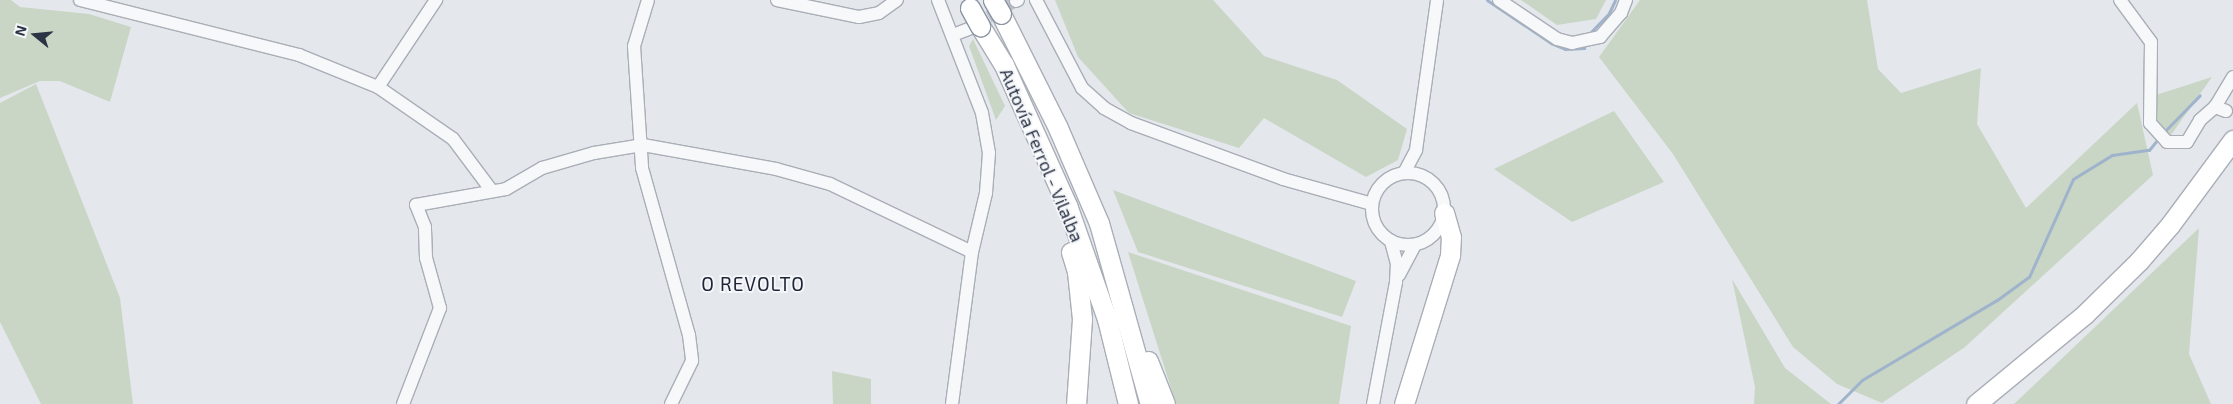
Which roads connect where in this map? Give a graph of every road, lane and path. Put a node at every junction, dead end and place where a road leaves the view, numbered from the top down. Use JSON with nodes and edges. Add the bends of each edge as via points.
{"nodes":[{"id":1,"x":80,"y":0,"type":"edge"},
{"id":2,"x":436,"y":0,"type":"edge"},
{"id":3,"x":648,"y":0,"type":"edge"},
{"id":4,"x":777,"y":0,"type":"edge"},
{"id":5,"x":897,"y":0,"type":"edge"},
{"id":6,"x":938,"y":0,"type":"edge"},
{"id":7,"x":1036,"y":0,"type":"edge"},
{"id":8,"x":1437,"y":0,"type":"edge"},
{"id":9,"x":1499,"y":0,"type":"edge"},
{"id":10,"x":1626,"y":0,"type":"edge"},
{"id":11,"x":2120,"y":0,"type":"edge"},
{"id":12,"x":967,"y":4,"type":"edge"},
{"id":13,"x":997,"y":7,"type":"edge"},
{"id":14,"x":974,"y":27,"type":"junction"},
{"id":15,"x":953,"y":35,"type":"junction"},
{"id":16,"x":2233,"y":77,"type":"edge"},
{"id":17,"x":378,"y":87,"type":"junction"},
{"id":18,"x":2233,"y":140,"type":"edge"},
{"id":19,"x":643,"y":145,"type":"junction"},
{"id":20,"x":1416,"y":150,"type":"junction"},
{"id":21,"x":1404,"y":173,"type":"junction"},
{"id":22,"x":1428,"y":179,"type":"junction"},
{"id":23,"x":1058,"y":184,"type":"junction"},
{"id":24,"x":492,"y":190,"type":"junction"},
{"id":25,"x":1372,"y":204,"type":"junction"},
{"id":26,"x":1444,"y":213,"type":"junction"},
{"id":27,"x":1391,"y":242,"type":"junction"},
{"id":28,"x":1416,"y":245,"type":"junction"},
{"id":29,"x":972,"y":252,"type":"junction"},
{"id":30,"x":1396,"y":282,"type":"junction"},
{"id":31,"x":1116,"y":283,"type":"junction"},
{"id":32,"x":403,"y":404,"type":"edge"},
{"id":33,"x":671,"y":404,"type":"edge"},
{"id":34,"x":952,"y":404,"type":"edge"},
{"id":35,"x":1076,"y":404,"type":"edge"},
{"id":36,"x":1128,"y":404,"type":"edge"},
{"id":37,"x":1150,"y":404,"type":"edge"},
{"id":38,"x":1165,"y":404,"type":"edge"},
{"id":39,"x":1373,"y":404,"type":"edge"},
{"id":40,"x":1404,"y":404,"type":"edge"},
{"id":41,"x":1976,"y":404,"type":"edge"}],
"edges":[{"from":1,"to":17,"type":"street","via":[[299,55]]},
{"from":2,"to":17,"type":"street"},
{"from":3,"to":19,"type":"street","via":[[634,46]]},
{"from":4,"to":5,"type":"street","via":[[859,17],[879,13]]},
{"from":6,"to":15,"type":"street"},
{"from":7,"to":25,"type":"street","via":[[1082,88],[1104,108],[1131,123],[1283,179]]},
{"from":8,"to":20,"type":"street"},
{"from":9,"to":10,"type":"street","via":[[1557,39],[1572,43],[1600,37],[1621,13]]},
{"from":11,"to":16,"type":"street","via":[[2152,42],[2150,123],[2167,142],[2187,142],[2200,120],[2221,109]]},
{"from":12,"to":14,"type":"highway","name":"Autovía Ferrol - Vilalba","bridge":true},
{"from":13,"to":31,"type":"highway","name":"Autovía Ferrol - Vilalba","via":[[1058,128],[1099,223]]},
{"from":14,"to":15,"type":"street"},
{"from":14,"to":23,"type":"highway","name":"Autovía Ferrol - Vilalba","via":[[1004,65]]},
{"from":15,"to":29,"type":"street","via":[[982,113],[988,153],[986,193]]},
{"from":17,"to":24,"type":"street","via":[[453,138]]},
{"from":18,"to":41,"type":"highway","via":[[2170,225],[2132,268],[2059,337]]},
{"from":19,"to":24,"type":"street","via":[[542,168],[506,188]]},
{"from":19,"to":29,"type":"street","via":[[776,169],[830,184]]},
{"from":19,"to":33,"type":"street","via":[[642,168],[689,335],[692,361]]},
{"from":20,"to":21,"type":"street"},
{"from":20,"to":22,"type":"street"},
{"from":21,"to":22,"type":"street"},
{"from":21,"to":25,"type":"street","via":[[1382,183]]},
{"from":22,"to":26,"type":"street","via":[[1442,198]]},
{"from":23,"to":35,"type":"highway","via":[[1063,222],[1077,272],[1082,319]]},
{"from":23,"to":36,"type":"highway","name":"Autovía Ferrol - Vilalba","via":[[1106,319]]},
{"from":24,"to":32,"type":"street","via":[[416,205],[425,227],[426,258],[440,308]]},
{"from":25,"to":27,"type":"street","via":[[1375,225]]},
{"from":26,"to":28,"type":"street","via":[[1435,234]]},
{"from":26,"to":40,"type":"highway","via":[[1451,237],[1450,255]]},
{"from":27,"to":28,"type":"street"},
{"from":27,"to":30,"type":"street","via":[[1397,264]]},
{"from":28,"to":30,"type":"street"},
{"from":29,"to":34,"type":"street"},
{"from":30,"to":39,"type":"street"},
{"from":31,"to":37,"type":"highway","name":"Autovía Ferrol - Vilalba"},
{"from":31,"to":38,"type":"highway"}]}
